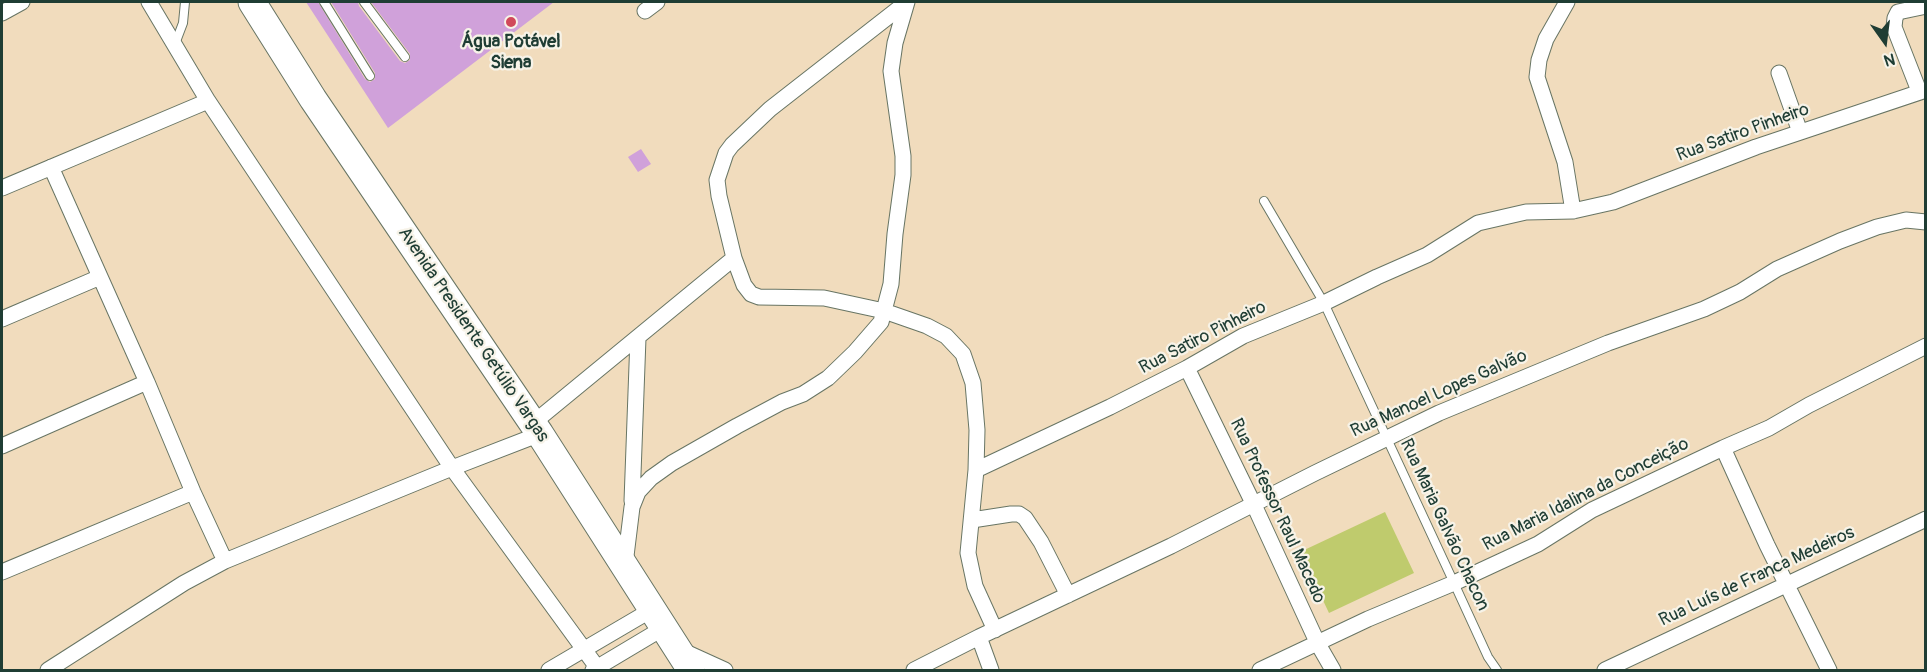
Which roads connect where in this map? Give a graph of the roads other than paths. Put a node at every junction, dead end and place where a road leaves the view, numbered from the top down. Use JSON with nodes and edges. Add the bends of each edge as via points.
{"nodes":[{"id":1,"x":22,"y":2,"type":"edge"},
{"id":2,"x":149,"y":2,"type":"edge"},
{"id":3,"x":185,"y":2,"type":"edge"},
{"id":4,"x":252,"y":2,"type":"edge"},
{"id":5,"x":324,"y":2,"type":"edge"},
{"id":6,"x":364,"y":2,"type":"edge"},
{"id":7,"x":1567,"y":2,"type":"edge"},
{"id":8,"x":900,"y":4,"type":"edge"},
{"id":9,"x":1926,"y":6,"type":"edge"},
{"id":10,"x":2,"y":13,"type":"edge"},
{"id":11,"x":175,"y":46,"type":"junction"},
{"id":12,"x":405,"y":57,"type":"dead end"},
{"id":13,"x":1779,"y":73,"type":"dead end"},
{"id":14,"x":370,"y":76,"type":"dead end"},
{"id":15,"x":1922,"y":90,"type":"edge"},
{"id":16,"x":208,"y":101,"type":"junction"},
{"id":17,"x":1800,"y":132,"type":"junction"},
{"id":18,"x":51,"y":167,"type":"junction"},
{"id":19,"x":2,"y":188,"type":"edge"},
{"id":20,"x":1264,"y":201,"type":"dead end"},
{"id":21,"x":1573,"y":211,"type":"junction"},
{"id":22,"x":1926,"y":222,"type":"edge"},
{"id":23,"x":734,"y":258,"type":"junction"},
{"id":24,"x":100,"y":277,"type":"junction"},
{"id":25,"x":1324,"y":303,"type":"junction"},
{"id":26,"x":884,"y":311,"type":"junction"},
{"id":27,"x":2,"y":319,"type":"edge"},
{"id":28,"x":638,"y":338,"type":"junction"},
{"id":29,"x":1926,"y":346,"type":"edge"},
{"id":30,"x":1187,"y":368,"type":"junction"},
{"id":31,"x":147,"y":382,"type":"junction"},
{"id":32,"x":536,"y":429,"type":"junction"},
{"id":33,"x":1387,"y":438,"type":"junction"},
{"id":34,"x":2,"y":446,"type":"edge"},
{"id":35,"x":1722,"y":448,"type":"junction"},
{"id":36,"x":452,"y":468,"type":"junction"},
{"id":37,"x":976,"y":470,"type":"junction"},
{"id":38,"x":193,"y":492,"type":"junction"},
{"id":39,"x":1254,"y":505,"type":"junction"},
{"id":40,"x":632,"y":507,"type":"junction"},
{"id":41,"x":1926,"y":519,"type":"edge"},
{"id":42,"x":972,"y":520,"type":"junction"},
{"id":43,"x":225,"y":561,"type":"junction"},
{"id":44,"x":625,"y":564,"type":"junction"},
{"id":45,"x":2,"y":572,"type":"edge"},
{"id":46,"x":1454,"y":583,"type":"junction"},
{"id":47,"x":1788,"y":586,"type":"junction"},
{"id":48,"x":1068,"y":595,"type":"junction"},
{"id":49,"x":665,"y":628,"type":"junction"},
{"id":50,"x":995,"y":630,"type":"junction"},
{"id":51,"x":979,"y":637,"type":"junction"},
{"id":52,"x":1318,"y":644,"type":"junction"},
{"id":53,"x":584,"y":648,"type":"junction"},
{"id":54,"x":48,"y":670,"type":"edge"},
{"id":55,"x":549,"y":670,"type":"edge"},
{"id":56,"x":596,"y":670,"type":"edge"},
{"id":57,"x":691,"y":670,"type":"edge"},
{"id":58,"x":725,"y":670,"type":"edge"},
{"id":59,"x":914,"y":670,"type":"edge"},
{"id":60,"x":991,"y":670,"type":"edge"},
{"id":61,"x":1260,"y":670,"type":"edge"},
{"id":62,"x":1333,"y":670,"type":"edge"},
{"id":63,"x":1497,"y":670,"type":"edge"},
{"id":64,"x":1605,"y":670,"type":"edge"},
{"id":65,"x":1829,"y":670,"type":"edge"}],
"edges":[{"from":1,"to":10,"type":"street"},
{"from":2,"to":11,"type":"street"},
{"from":3,"to":11,"type":"lane"},
{"from":4,"to":32,"type":"highway","name":"Avenida Presidente Getúlio Vargas"},
{"from":5,"to":14,"type":"lane"},
{"from":6,"to":12,"type":"lane"},
{"from":7,"to":21,"type":"street","via":[[1546,39],[1537,77],[1565,162]]},
{"from":8,"to":23,"type":"street","via":[[770,109],[726,153],[717,180]]},
{"from":8,"to":26,"type":"street","via":[[891,71],[903,165],[891,284]]},
{"from":9,"to":15,"type":"street","via":[[1898,12],[1894,27]]},
{"from":11,"to":16,"type":"street"},
{"from":13,"to":17,"type":"street"},
{"from":15,"to":17,"type":"street","name":"Rua Satiro Pinheiro"},
{"from":16,"to":18,"type":"street"},
{"from":16,"to":36,"type":"street"},
{"from":17,"to":21,"type":"street","name":"Rua Satiro Pinheiro","via":[[1613,202]]},
{"from":18,"to":19,"type":"street"},
{"from":18,"to":24,"type":"street"},
{"from":20,"to":25,"type":"lane","name":"Rua Maria Galvão Chacon"},
{"from":21,"to":25,"type":"street","name":"Rua Satiro Pinheiro","via":[[1526,212],[1478,223],[1427,255]]},
{"from":22,"to":33,"type":"street","name":"Rua Manoel Lopes Galvão","via":[[1906,220],[1840,241],[1777,269],[1704,309],[1561,361]]},
{"from":23,"to":26,"type":"street","via":[[744,285],[759,297],[824,298]]},
{"from":23,"to":28,"type":"street"},
{"from":24,"to":27,"type":"street"},
{"from":24,"to":31,"type":"street"},
{"from":25,"to":30,"type":"street","name":"Rua Satiro Pinheiro","via":[[1243,336]]},
{"from":25,"to":33,"type":"lane","name":"Rua Maria Galvão Chacon"},
{"from":26,"to":37,"type":"street","via":[[946,336],[963,354],[973,383]]},
{"from":26,"to":40,"type":"street","via":[[871,334],[828,378],[672,463],[638,492]]},
{"from":28,"to":32,"type":"street"},
{"from":28,"to":40,"type":"street"},
{"from":29,"to":35,"type":"street","name":"Rua Maria Idalina da Conceição","via":[[1769,428]]},
{"from":30,"to":37,"type":"street","name":"Rua Satiro Pinheiro"},
{"from":30,"to":39,"type":"street","name":"Rua Professor Raul Macedo"},
{"from":31,"to":34,"type":"street"},
{"from":31,"to":38,"type":"street"},
{"from":32,"to":36,"type":"street"},
{"from":32,"to":44,"type":"highway","name":"Avenida Presidente Getúlio Vargas"},
{"from":33,"to":39,"type":"street","name":"Rua Manoel Lopes Galvão"},
{"from":33,"to":46,"type":"lane","name":"Rua Maria Galvão Chacon"},
{"from":35,"to":46,"type":"street","name":"Rua Maria Idalina da Conceição","via":[[1592,510],[1538,544]]},
{"from":35,"to":47,"type":"street"},
{"from":36,"to":43,"type":"street"},
{"from":36,"to":53,"type":"street"},
{"from":37,"to":42,"type":"street"},
{"from":38,"to":43,"type":"street"},
{"from":38,"to":45,"type":"street"},
{"from":39,"to":48,"type":"street","name":"Rua Manoel Lopes Galvão"},
{"from":39,"to":52,"type":"street","name":"Rua Professor Raul Macedo"},
{"from":40,"to":44,"type":"street"},
{"from":41,"to":47,"type":"street","name":"Rua Luís de Franca Medeiros"},
{"from":42,"to":48,"type":"street","via":[[1011,514],[1026,518]]},
{"from":42,"to":50,"type":"street","via":[[968,542],[970,569]]},
{"from":43,"to":54,"type":"street"},
{"from":44,"to":49,"type":"highway","name":"Avenida Presidente Getúlio Vargas"},
{"from":46,"to":52,"type":"street","name":"Rua Maria Idalina da Conceição"},
{"from":46,"to":63,"type":"lane","name":"Rua Maria Galvão Chacon"},
{"from":47,"to":64,"type":"street","name":"Rua Luís de Franca Medeiros"},
{"from":47,"to":65,"type":"street"},
{"from":48,"to":50,"type":"street","name":"Rua Manoel Lopes Galvão"},
{"from":49,"to":53,"type":"street"},
{"from":49,"to":56,"type":"street"},
{"from":49,"to":57,"type":"highway","name":"Avenida Presidente Getúlio Vargas"},
{"from":49,"to":58,"type":"street"},
{"from":50,"to":51,"type":"street","name":"Rua Manoel Lopes Galvão"},
{"from":51,"to":59,"type":"street","name":"Rua Manoel Lopes Galvão"},
{"from":51,"to":60,"type":"street"},
{"from":52,"to":61,"type":"street","name":"Rua Maria Idalina da Conceição"},
{"from":52,"to":62,"type":"street","name":"Rua Professor Raul Macedo"},
{"from":53,"to":55,"type":"street"},
{"from":53,"to":56,"type":"street"}]}
